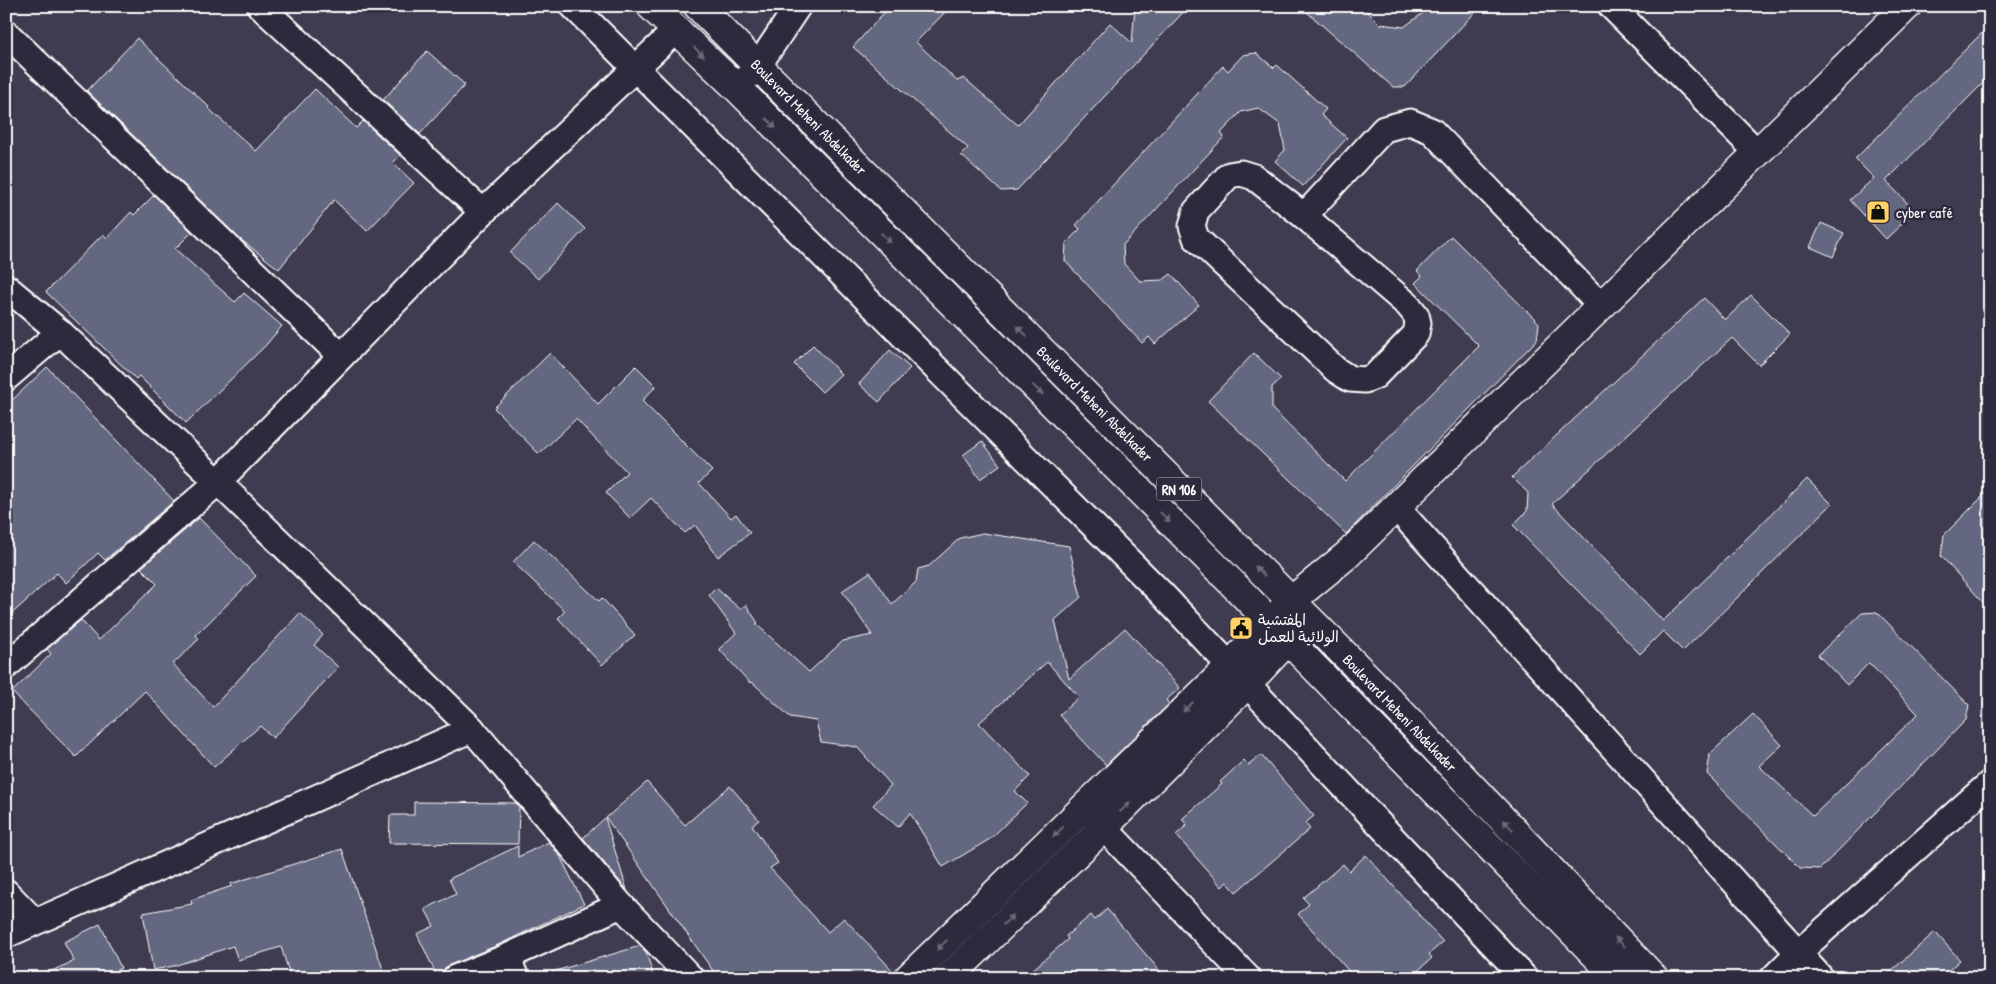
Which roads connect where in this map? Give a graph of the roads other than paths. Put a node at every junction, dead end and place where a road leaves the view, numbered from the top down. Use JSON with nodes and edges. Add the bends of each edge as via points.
{"nodes":[{"id":1,"x":260,"y":6,"type":"edge"},
{"id":2,"x":573,"y":6,"type":"edge"},
{"id":3,"x":651,"y":6,"type":"edge"},
{"id":4,"x":698,"y":6,"type":"edge"},
{"id":5,"x":798,"y":6,"type":"edge"},
{"id":6,"x":1611,"y":6,"type":"edge"},
{"id":7,"x":1906,"y":6,"type":"edge"},
{"id":8,"x":676,"y":30,"type":"junction"},
{"id":9,"x":6,"y":33,"type":"edge"},
{"id":10,"x":758,"y":66,"type":"junction"},
{"id":11,"x":634,"y":69,"type":"junction"},
{"id":12,"x":737,"y":88,"type":"junction"},
{"id":13,"x":1758,"y":153,"type":"junction"},
{"id":14,"x":483,"y":212,"type":"junction"},
{"id":15,"x":1304,"y":216,"type":"junction"},
{"id":16,"x":6,"y":287,"type":"edge"},
{"id":17,"x":1601,"y":306,"type":"junction"},
{"id":18,"x":60,"y":332,"type":"junction"},
{"id":19,"x":341,"y":356,"type":"junction"},
{"id":20,"x":6,"y":378,"type":"edge"},
{"id":21,"x":218,"y":482,"type":"junction"},
{"id":22,"x":1396,"y":507,"type":"junction"},
{"id":23,"x":1299,"y":610,"type":"junction"},
{"id":24,"x":1279,"y":631,"type":"junction"},
{"id":25,"x":6,"y":666,"type":"edge"},
{"id":26,"x":1239,"y":675,"type":"junction"},
{"id":27,"x":472,"y":729,"type":"junction"},
{"id":28,"x":1990,"y":783,"type":"edge"},
{"id":29,"x":1084,"y":807,"type":"junction"},
{"id":30,"x":1104,"y":828,"type":"junction"},
{"id":31,"x":6,"y":892,"type":"edge"},
{"id":32,"x":622,"y":905,"type":"junction"},
{"id":33,"x":34,"y":921,"type":"junction"},
{"id":34,"x":6,"y":935,"type":"edge"},
{"id":35,"x":1798,"y":952,"type":"junction"},
{"id":36,"x":511,"y":968,"type":"edge"},
{"id":37,"x":456,"y":978,"type":"edge"},
{"id":38,"x":691,"y":978,"type":"edge"},
{"id":39,"x":908,"y":978,"type":"edge"},
{"id":40,"x":948,"y":978,"type":"edge"},
{"id":41,"x":1248,"y":978,"type":"edge"},
{"id":42,"x":1526,"y":978,"type":"edge"},
{"id":43,"x":1618,"y":978,"type":"edge"},
{"id":44,"x":1654,"y":978,"type":"edge"},
{"id":45,"x":1773,"y":978,"type":"edge"},
{"id":46,"x":1820,"y":978,"type":"edge"}],
"edges":[{"from":1,"to":14,"type":"street"},
{"from":2,"to":11,"type":"street"},
{"from":3,"to":8,"type":"main road","name":"Boulevard Meheni Abdelkader"},
{"from":4,"to":10,"type":"main road","name":"Boulevard Meheni Abdelkader","number":"RN 106"},
{"from":5,"to":10,"type":"street"},
{"from":6,"to":13,"type":"street"},
{"from":7,"to":13,"type":"main road"},
{"from":8,"to":11,"type":"street"},
{"from":8,"to":12,"type":"main road","name":"Boulevard Meheni Abdelkader","one_way":true},
{"from":9,"to":19,"type":"street"},
{"from":10,"to":12,"type":"street"},
{"from":23,"to":10,"type":"main road","name":"Boulevard Meheni Abdelkader","number":"RN 106","one_way":true},
{"from":11,"to":14,"type":"street"},
{"from":11,"to":26,"type":"street","via":[[861,292]]},
{"from":12,"to":24,"type":"main road","name":"Boulevard Meheni Abdelkader","number":"RN 106","one_way":true},
{"from":13,"to":17,"type":"main road"},
{"from":14,"to":19,"type":"street"},
{"from":15,"to":15,"type":"street","via":[[1416,315],[1416,334],[1375,376],[1365,380],[1350,379],[1336,370],[1196,238],[1192,226],[1196,211],[1228,174],[1254,177]]},
{"from":15,"to":17,"type":"street","via":[[1384,129],[1410,122],[1432,131]]},
{"from":16,"to":18,"type":"street"},
{"from":17,"to":22,"type":"main road"},
{"from":18,"to":20,"type":"street"},
{"from":18,"to":21,"type":"street"},
{"from":19,"to":21,"type":"street"},
{"from":21,"to":25,"type":"street"},
{"from":21,"to":27,"type":"street"},
{"from":22,"to":23,"type":"main road","via":[[1338,563]]},
{"from":22,"to":35,"type":"street"},
{"from":23,"to":24,"type":"main road"},
{"from":44,"to":23,"type":"main road","name":"Boulevard Meheni Abdelkader","number":"RN 106","one_way":true,"via":[[1379,689]]},
{"from":24,"to":26,"type":"main road"},
{"from":24,"to":43,"type":"main road","name":"Boulevard Meheni Abdelkader","number":"RN 106"},
{"from":26,"to":29,"type":"main road","one_way":true},
{"from":30,"to":26,"type":"main road","one_way":true},
{"from":26,"to":42,"type":"street"},
{"from":27,"to":32,"type":"street"},
{"from":27,"to":33,"type":"street"},
{"from":28,"to":35,"type":"street"},
{"from":29,"to":30,"type":"street"},
{"from":29,"to":39,"type":"main road","one_way":true},
{"from":40,"to":30,"type":"main road","one_way":true},
{"from":30,"to":41,"type":"street"},
{"from":31,"to":33,"type":"street"},
{"from":32,"to":36,"type":"street"},
{"from":32,"to":38,"type":"street"},
{"from":33,"to":34,"type":"street"},
{"from":35,"to":45,"type":"street"},
{"from":35,"to":46,"type":"street"},
{"from":36,"to":37,"type":"street"}]}
